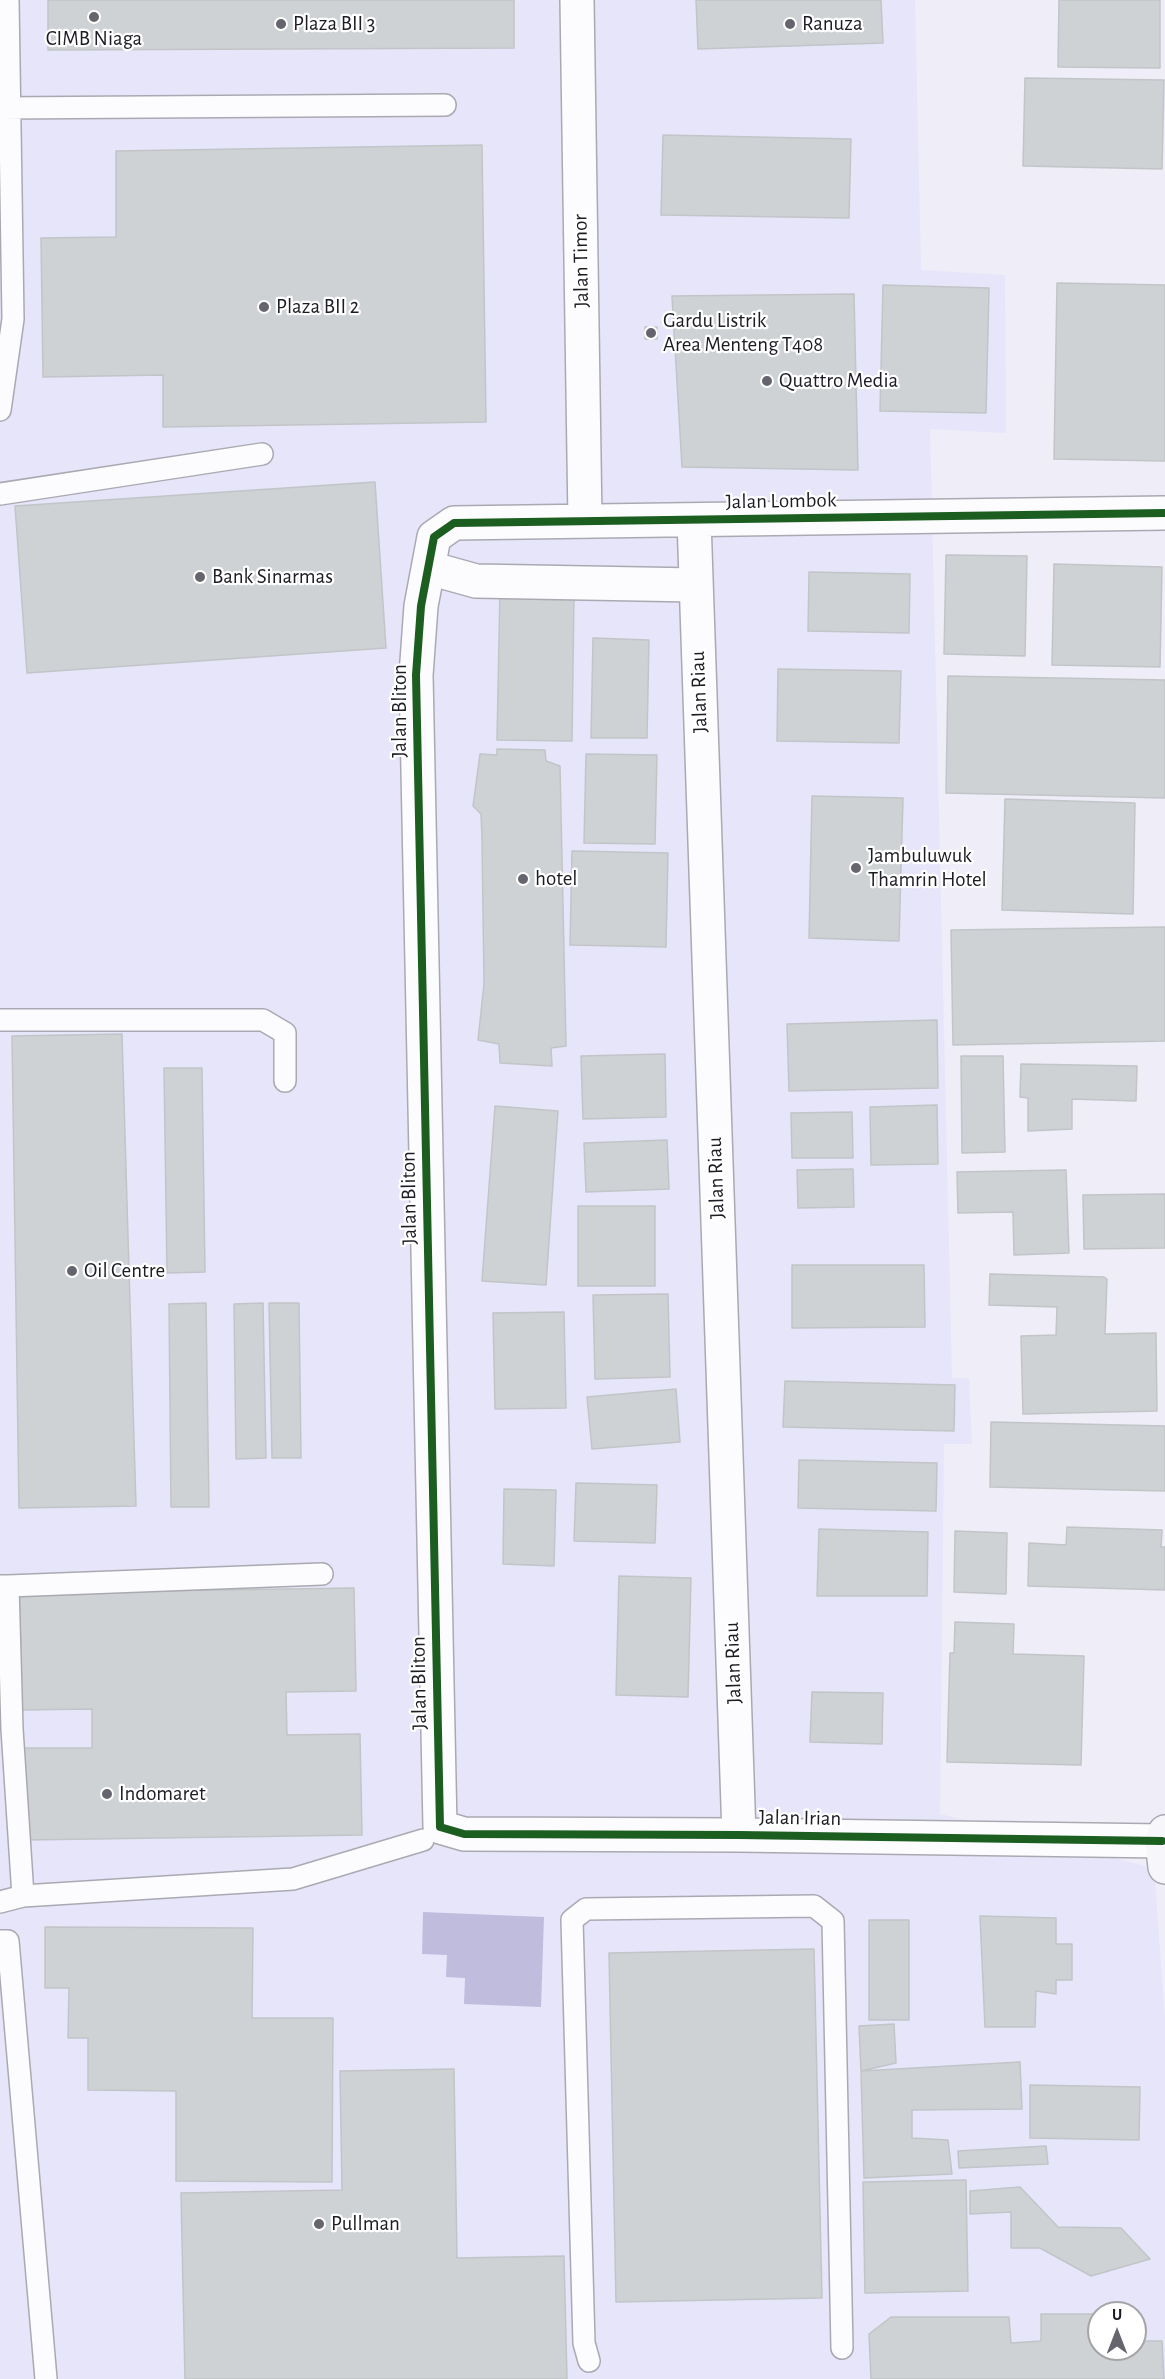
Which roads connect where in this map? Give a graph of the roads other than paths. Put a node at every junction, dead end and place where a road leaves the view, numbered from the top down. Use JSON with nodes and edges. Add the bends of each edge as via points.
{"nodes":[{"id":1,"x":9,"y":0,"type":"edge"},
{"id":2,"x":577,"y":0,"type":"edge"},
{"id":3,"x":445,"y":105,"type":"dead end"},
{"id":4,"x":4,"y":108,"type":"edge"},
{"id":5,"x":0,"y":411,"type":"edge"},
{"id":6,"x":262,"y":454,"type":"dead end"},
{"id":7,"x":0,"y":494,"type":"edge"},
{"id":8,"x":1165,"y":513,"type":"edge"},
{"id":9,"x":694,"y":520,"type":"junction"},
{"id":10,"x":585,"y":521,"type":"junction"},
{"id":11,"x":429,"y":568,"type":"junction"},
{"id":12,"x":695,"y":585,"type":"junction"},
{"id":13,"x":0,"y":1020,"type":"edge"},
{"id":14,"x":285,"y":1081,"type":"dead end"},
{"id":15,"x":322,"y":1574,"type":"dead end"},
{"id":16,"x":4,"y":1586,"type":"edge"},
{"id":17,"x":431,"y":1834,"type":"junction"},
{"id":18,"x":739,"y":1835,"type":"junction"},
{"id":19,"x":1164,"y":1847,"type":"edge"},
{"id":20,"x":23,"y":1896,"type":"junction"},
{"id":21,"x":0,"y":1902,"type":"edge"},
{"id":22,"x":0,"y":1941,"type":"edge"},
{"id":23,"x":842,"y":2348,"type":"dead end"},
{"id":24,"x":589,"y":2361,"type":"dead end"},
{"id":25,"x":46,"y":2379,"type":"edge"}],
"edges":[{"from":1,"to":4,"type":"lane"},
{"from":2,"to":10,"type":"street","name":"Jalan Timor"},
{"from":3,"to":4,"type":"lane"},
{"from":4,"to":5,"type":"lane","via":[[12,319]]},
{"from":6,"to":7,"type":"lane"},
{"from":8,"to":9,"type":"street","name":"Jalan Lombok"},
{"from":9,"to":10,"type":"street","name":"Jalan Lombok"},
{"from":9,"to":12,"type":"street","name":"Jalan Riau"},
{"from":10,"to":11,"type":"street","name":"Jalan Lombok","via":[[454,522],[434,537]]},
{"from":11,"to":12,"type":"street","via":[[476,581]]},
{"from":11,"to":17,"type":"street","name":"Jalan Bliton","via":[[421,606],[416,675]]},
{"from":12,"to":18,"type":"street","name":"Jalan Riau"},
{"from":13,"to":14,"type":"lane","via":[[262,1020],[285,1033]]},
{"from":15,"to":16,"type":"lane"},
{"from":16,"to":20,"type":"lane"},
{"from":17,"to":18,"type":"street","name":"Jalan Irian"},
{"from":17,"to":20,"type":"lane","via":[[293,1879]]},
{"from":18,"to":19,"type":"street","name":"Jalan Irian"},
{"from":20,"to":21,"type":"lane"},
{"from":22,"to":25,"type":"lane","via":[[9,1941]]},
{"from":23,"to":24,"type":"lane","via":[[833,1921],[814,1906],[586,1909],[572,1920],[584,2343]]}]}
